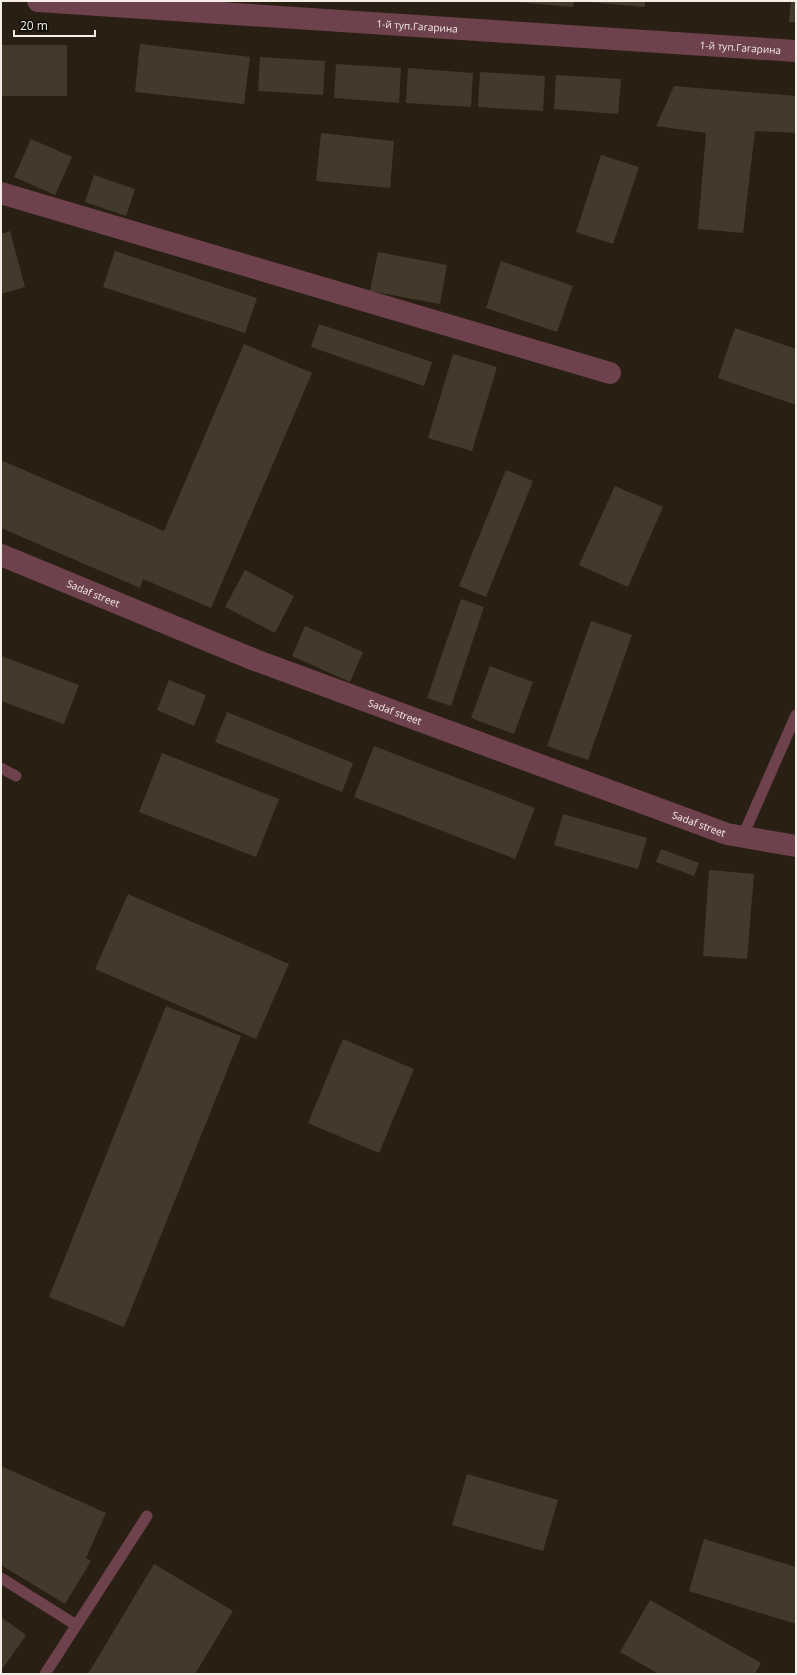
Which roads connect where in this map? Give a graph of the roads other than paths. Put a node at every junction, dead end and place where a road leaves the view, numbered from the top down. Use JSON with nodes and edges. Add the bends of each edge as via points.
{"nodes":[{"id":1,"x":38,"y":1,"type":"edge"},
{"id":2,"x":796,"y":51,"type":"edge"},
{"id":3,"x":1,"y":193,"type":"edge"},
{"id":4,"x":610,"y":373,"type":"dead end"},
{"id":5,"x":1,"y":555,"type":"edge"},
{"id":6,"x":796,"y":714,"type":"edge"},
{"id":7,"x":1,"y":768,"type":"edge"},
{"id":8,"x":16,"y":776,"type":"dead end"},
{"id":9,"x":742,"y":838,"type":"junction"},
{"id":10,"x":796,"y":846,"type":"edge"},
{"id":11,"x":147,"y":1516,"type":"dead end"},
{"id":12,"x":1,"y":1578,"type":"edge"},
{"id":13,"x":76,"y":1625,"type":"junction"},
{"id":14,"x":45,"y":1674,"type":"edge"}],
"edges":[{"from":1,"to":2,"type":"street","name":"1-й туп.Гагарина"},
{"from":3,"to":4,"type":"street"},
{"from":5,"to":9,"type":"street","name":"Sadaf street","via":[[255,660]]},
{"from":6,"to":9,"type":"lane"},
{"from":7,"to":8,"type":"lane"},
{"from":9,"to":10,"type":"street","name":"Sadaf street"},
{"from":11,"to":13,"type":"lane"},
{"from":12,"to":13,"type":"lane"},
{"from":13,"to":14,"type":"lane"}]}
